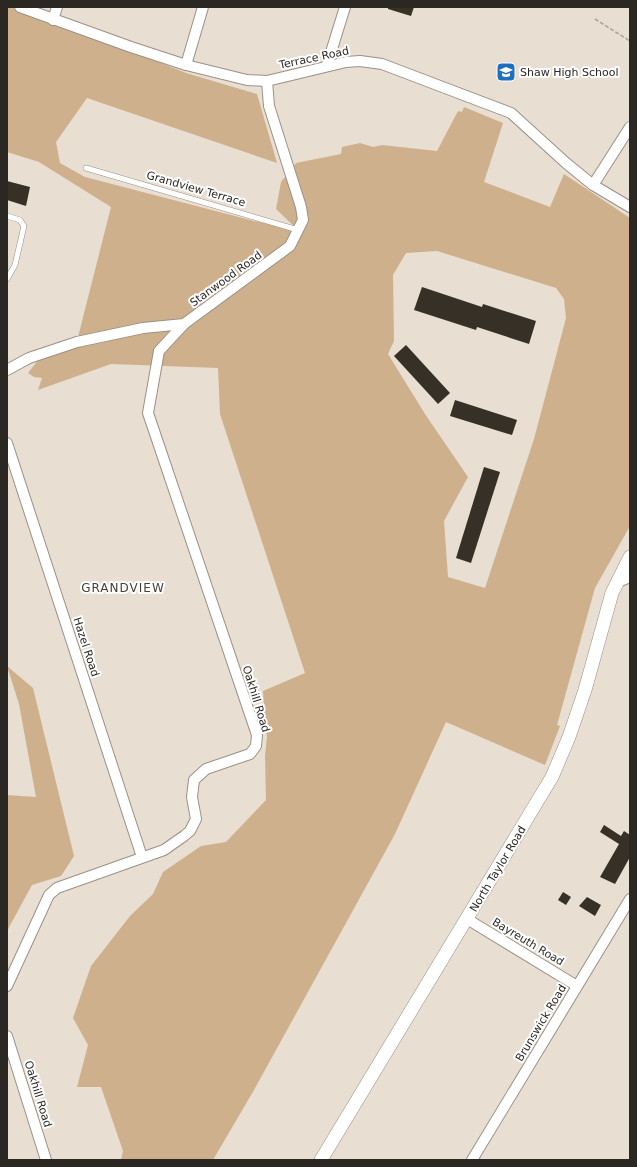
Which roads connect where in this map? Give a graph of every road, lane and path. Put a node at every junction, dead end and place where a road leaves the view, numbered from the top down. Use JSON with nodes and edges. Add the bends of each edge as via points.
{"nodes":[{"id":1,"x":20,"y":7,"type":"edge"},
{"id":2,"x":57,"y":7,"type":"edge"},
{"id":3,"x":203,"y":7,"type":"edge"},
{"id":4,"x":345,"y":7,"type":"edge"},
{"id":5,"x":53,"y":20,"type":"junction"},
{"id":6,"x":595,"y":20,"type":"dead end"},
{"id":7,"x":630,"y":41,"type":"edge"},
{"id":8,"x":186,"y":65,"type":"junction"},
{"id":9,"x":327,"y":66,"type":"junction"},
{"id":10,"x":267,"y":81,"type":"junction"},
{"id":11,"x":630,"y":127,"type":"edge"},
{"id":12,"x":86,"y":168,"type":"dead end"},
{"id":13,"x":593,"y":185,"type":"junction"},
{"id":14,"x":630,"y":207,"type":"edge"},
{"id":15,"x":7,"y":216,"type":"edge"},
{"id":16,"x":299,"y":230,"type":"junction"},
{"id":17,"x":7,"y":278,"type":"edge"},
{"id":18,"x":184,"y":324,"type":"junction"},
{"id":19,"x":7,"y":370,"type":"edge"},
{"id":20,"x":7,"y":443,"type":"edge"},
{"id":21,"x":630,"y":557,"type":"edge"},
{"id":22,"x":630,"y":577,"type":"edge"},
{"id":23,"x":616,"y":583,"type":"junction"},
{"id":24,"x":142,"y":857,"type":"junction"},
{"id":25,"x":630,"y":899,"type":"edge"},
{"id":26,"x":467,"y":919,"type":"junction"},
{"id":27,"x":7,"y":986,"type":"edge"},
{"id":28,"x":577,"y":986,"type":"junction"},
{"id":29,"x":7,"y":1036,"type":"edge"},
{"id":30,"x":46,"y":1160,"type":"edge"},
{"id":31,"x":321,"y":1160,"type":"edge"},
{"id":32,"x":472,"y":1160,"type":"edge"}],
"edges":[{"from":1,"to":5,"type":"street","name":"Terrace Road"},
{"from":2,"to":5,"type":"street"},
{"from":3,"to":8,"type":"street"},
{"from":4,"to":9,"type":"street"},
{"from":5,"to":8,"type":"street","name":"Terrace Road"},
{"from":6,"to":7,"type":"path"},
{"from":8,"to":10,"type":"street","name":"Terrace Road","via":[[247,80]]},
{"from":9,"to":10,"type":"street","name":"Terrace Road"},
{"from":9,"to":13,"type":"street","name":"Terrace Road","via":[[360,61],[382,64],[511,113]]},
{"from":10,"to":16,"type":"street","name":"Stanwood Road","via":[[269,106],[301,207],[303,220]]},
{"from":11,"to":13,"type":"street"},
{"from":12,"to":16,"type":"lane","name":"Grandview Terrace"},
{"from":13,"to":14,"type":"street","name":"Terrace Road"},
{"from":15,"to":17,"type":"lane","via":[[20,220],[24,226],[15,265]]},
{"from":16,"to":18,"type":"street","name":"Stanwood Road","via":[[290,246]]},
{"from":18,"to":19,"type":"street","via":[[143,328],[77,342],[29,358]]},
{"from":18,"to":24,"type":"street","name":"Oakhill Road","via":[[159,351],[148,413],[257,736],[256,746],[250,754],[206,769],[194,780],[192,797],[196,819],[190,831],[164,850]]},
{"from":20,"to":24,"type":"street","name":"Hazel Road"},
{"from":21,"to":23,"type":"street","name":"North Taylor Road"},
{"from":22,"to":23,"type":"street"},
{"from":23,"to":26,"type":"street","name":"North Taylor Road","via":[[585,690],[562,755],[535,808]]},
{"from":24,"to":27,"type":"street","name":"Oakhill Road","via":[[75,880],[57,888],[49,895]]},
{"from":25,"to":28,"type":"street","name":"Brunswick Road"},
{"from":26,"to":28,"type":"street","name":"Bayreuth Road"},
{"from":26,"to":31,"type":"street","name":"North Taylor Road"},
{"from":28,"to":32,"type":"street","name":"Brunswick Road"},
{"from":29,"to":30,"type":"street","name":"Oakhill Road"}]}
